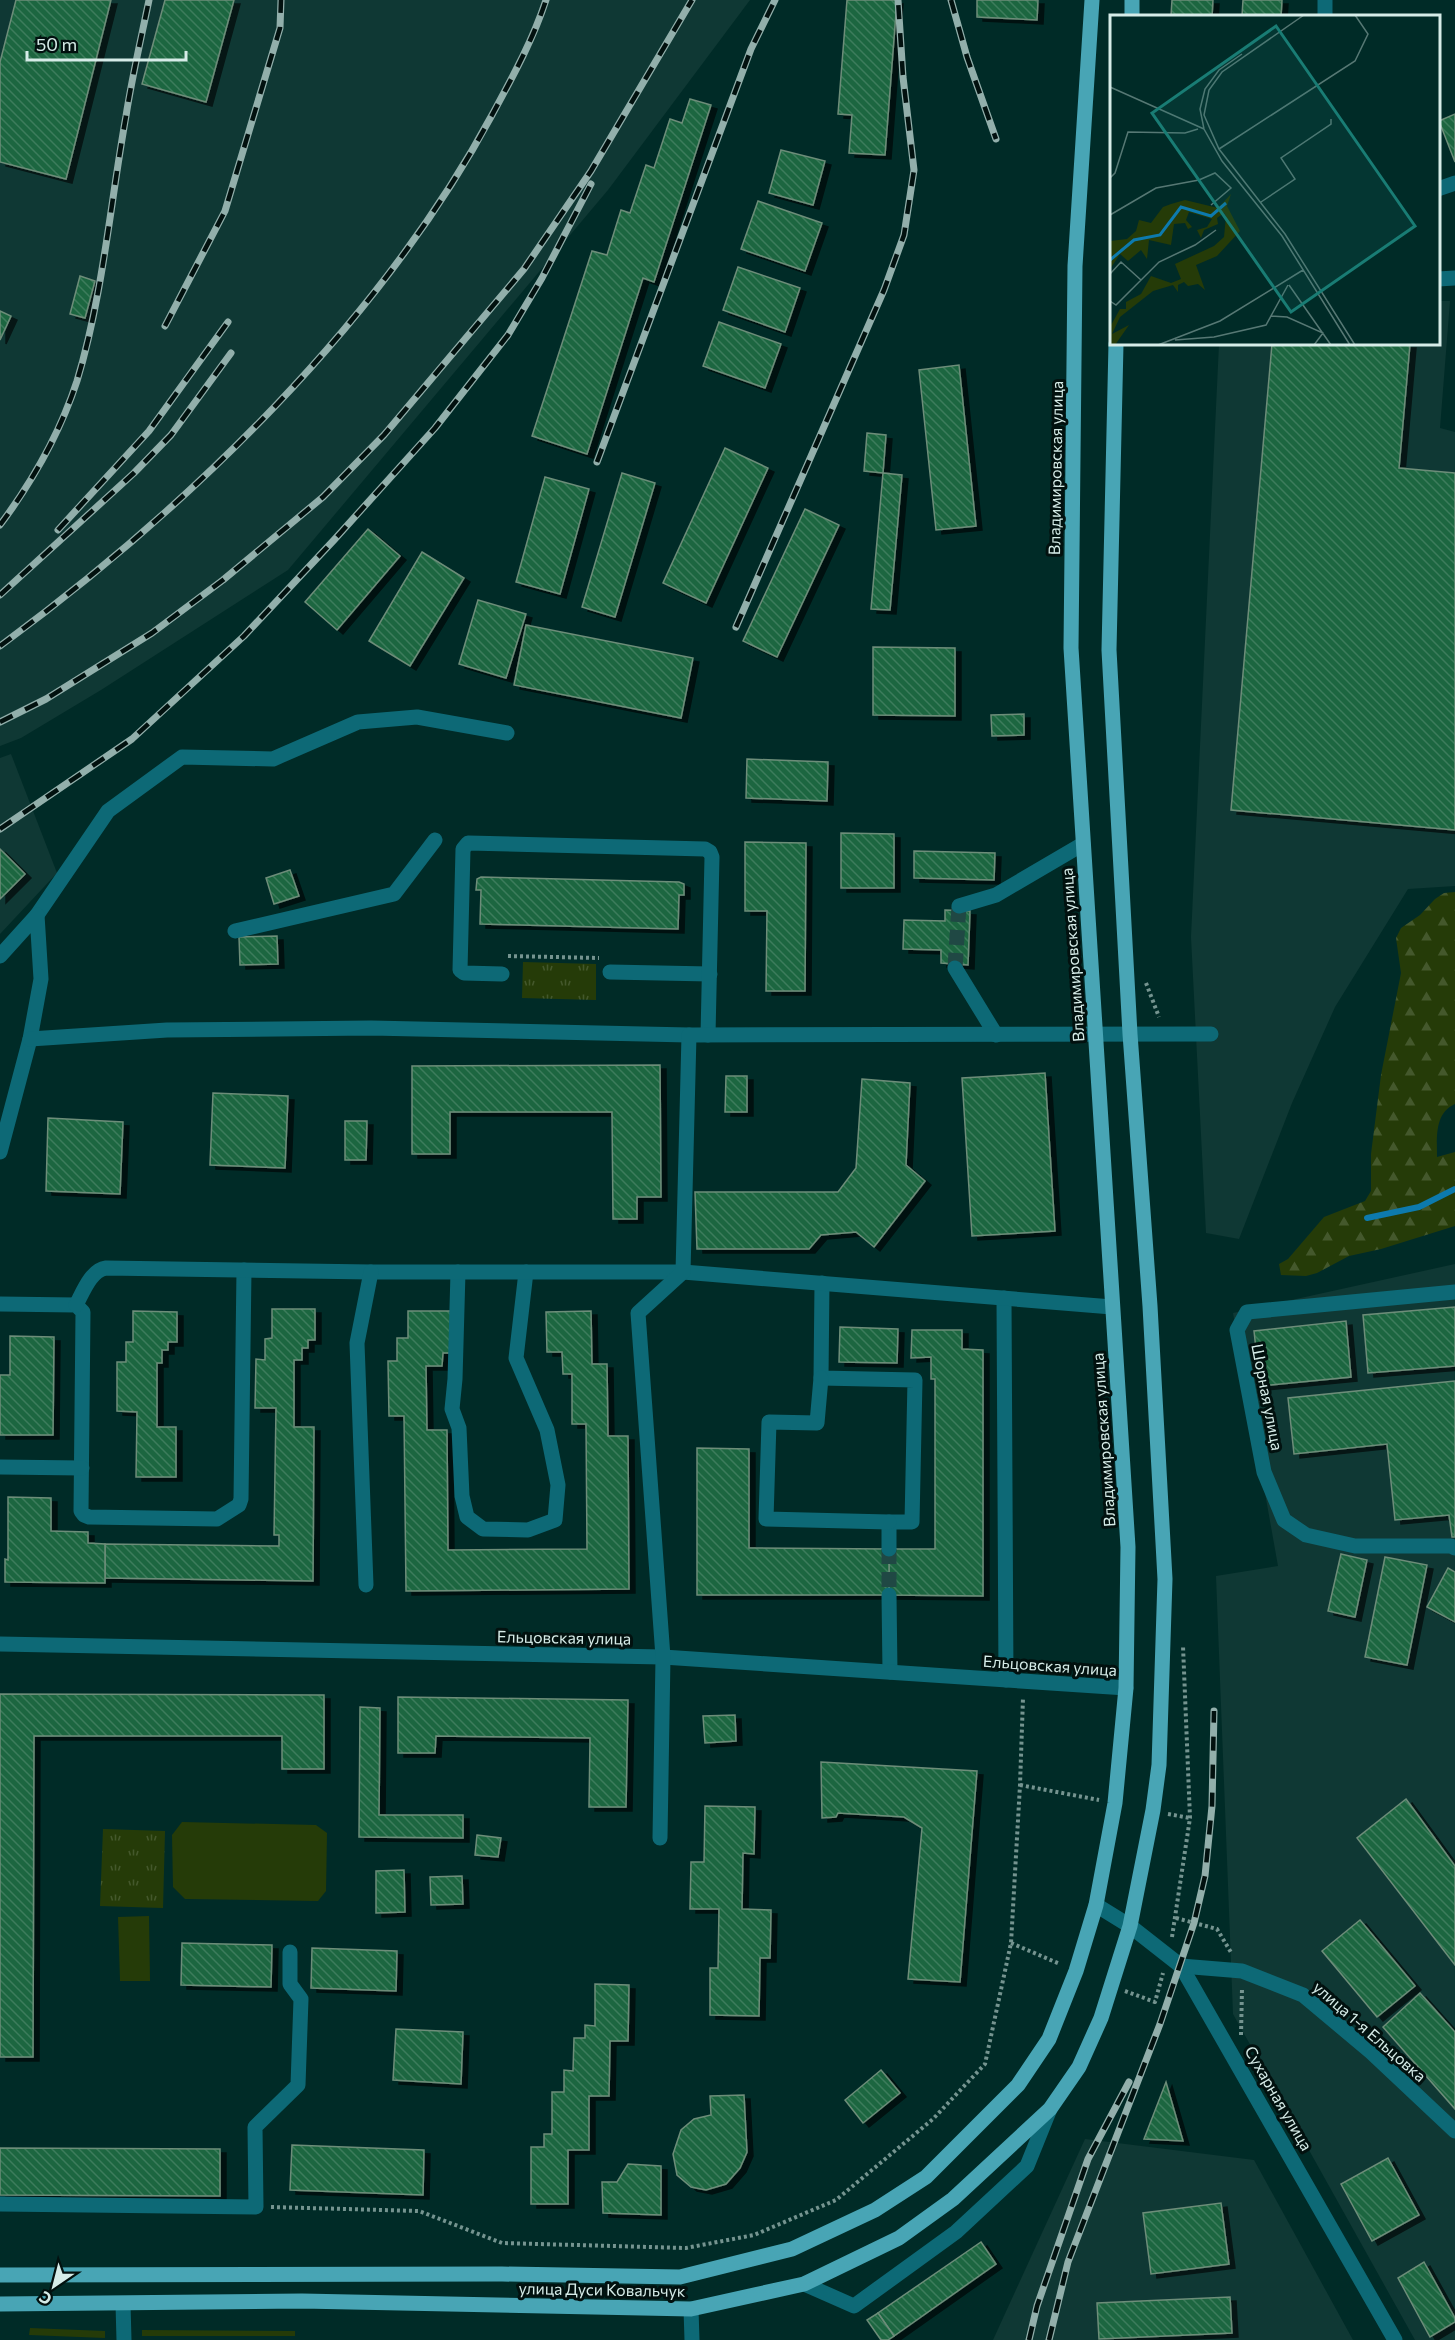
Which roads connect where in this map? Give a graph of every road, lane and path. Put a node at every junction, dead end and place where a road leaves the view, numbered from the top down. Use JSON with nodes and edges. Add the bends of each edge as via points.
{"nodes":[{"id":1,"x":1092,"y":0,"type":"edge"},
{"id":2,"x":1455,"y":183,"type":"edge"},
{"id":3,"x":1440,"y":188,"type":"edge"},
{"id":4,"x":1455,"y":278,"type":"edge"},
{"id":5,"x":1440,"y":279,"type":"edge"},
{"id":6,"x":1116,"y":345,"type":"edge"},
{"id":7,"x":507,"y":733,"type":"dead end"},
{"id":8,"x":435,"y":840,"type":"dead end"},
{"id":9,"x":1083,"y":844,"type":"junction"},
{"id":10,"x":959,"y":906,"type":"dead end"},
{"id":11,"x":37,"y":915,"type":"junction"},
{"id":12,"x":235,"y":931,"type":"dead end"},
{"id":13,"x":0,"y":956,"type":"edge"},
{"id":14,"x":955,"y":968,"type":"tunnel mouth"},
{"id":15,"x":610,"y":972,"type":"joint"},
{"id":16,"x":502,"y":974,"type":"joint"},
{"id":17,"x":710,"y":974,"type":"junction"},
{"id":18,"x":1094,"y":1034,"type":"junction"},
{"id":19,"x":1130,"y":1034,"type":"junction"},
{"id":20,"x":1211,"y":1034,"type":"dead end"},
{"id":21,"x":689,"y":1035,"type":"junction"},
{"id":22,"x":708,"y":1035,"type":"junction"},
{"id":23,"x":996,"y":1035,"type":"junction"},
{"id":24,"x":30,"y":1039,"type":"junction"},
{"id":25,"x":0,"y":1152,"type":"edge"},
{"id":26,"x":244,"y":1270,"type":"junction"},
{"id":27,"x":371,"y":1272,"type":"junction"},
{"id":28,"x":458,"y":1272,"type":"junction"},
{"id":29,"x":526,"y":1272,"type":"junction"},
{"id":30,"x":683,"y":1272,"type":"junction"},
{"id":31,"x":822,"y":1283,"type":"junction"},
{"id":32,"x":1455,"y":1292,"type":"edge"},
{"id":33,"x":1004,"y":1298,"type":"junction"},
{"id":34,"x":0,"y":1304,"type":"edge"},
{"id":35,"x":76,"y":1305,"type":"junction"},
{"id":36,"x":1112,"y":1307,"type":"junction"},
{"id":37,"x":821,"y":1378,"type":"junction"},
{"id":38,"x":0,"y":1467,"type":"edge"},
{"id":39,"x":82,"y":1468,"type":"junction"},
{"id":40,"x":889,"y":1522,"type":"junction"},
{"id":41,"x":1455,"y":1548,"type":"edge"},
{"id":42,"x":889,"y":1549,"type":"tunnel mouth"},
{"id":43,"x":366,"y":1584,"type":"dead end"},
{"id":44,"x":889,"y":1595,"type":"tunnel mouth"},
{"id":45,"x":0,"y":1644,"type":"edge"},
{"id":46,"x":663,"y":1657,"type":"junction"},
{"id":47,"x":890,"y":1672,"type":"junction"},
{"id":48,"x":1006,"y":1680,"type":"junction"},
{"id":49,"x":1126,"y":1688,"type":"junction"},
{"id":50,"x":1023,"y":1693,"type":"dead end"},
{"id":51,"x":660,"y":1838,"type":"dead end"},
{"id":52,"x":1096,"y":1905,"type":"junction"},
{"id":53,"x":1130,"y":1926,"type":"junction"},
{"id":54,"x":290,"y":1952,"type":"dead end"},
{"id":55,"x":1181,"y":1966,"type":"junction"},
{"id":56,"x":1050,"y":2109,"type":"junction"},
{"id":57,"x":1455,"y":2131,"type":"edge"},
{"id":58,"x":0,"y":2204,"type":"edge"},
{"id":59,"x":256,"y":2207,"type":"junction"},
{"id":60,"x":0,"y":2275,"type":"edge"},
{"id":61,"x":804,"y":2284,"type":"junction"},
{"id":62,"x":0,"y":2304,"type":"edge"},
{"id":63,"x":123,"y":2304,"type":"junction"},
{"id":64,"x":691,"y":2309,"type":"junction"},
{"id":65,"x":124,"y":2340,"type":"edge"},
{"id":66,"x":692,"y":2340,"type":"edge"},
{"id":67,"x":1395,"y":2340,"type":"edge"}],
"edges":[{"from":1,"to":9,"type":"main road","name":"Владимировская улица","via":[[1075,266],[1073,386],[1071,648]]},
{"from":2,"to":3,"type":"street"},
{"from":4,"to":5,"type":"street"},
{"from":6,"to":19,"type":"main road","via":[[1109,650]]},
{"from":7,"to":11,"type":"street","via":[[417,717],[358,722],[273,759],[182,757],[108,811]]},
{"from":8,"to":12,"type":"street","via":[[394,894]]},
{"from":9,"to":10,"type":"street","via":[[996,895]]},
{"from":9,"to":18,"type":"main road","name":"Владимировская улица"},
{"from":11,"to":13,"type":"street"},
{"from":11,"to":24,"type":"street","via":[[41,979]]},
{"from":14,"to":23,"type":"street"},
{"from":15,"to":16,"type":"path","via":[[611,958],[503,956]]},
{"from":15,"to":17,"type":"street"},
{"from":16,"to":17,"type":"street","via":[[460,970],[463,849],[468,843],[705,849],[712,856]]},
{"from":17,"to":22,"type":"street"},
{"from":18,"to":19,"type":"street"},
{"from":18,"to":23,"type":"street"},
{"from":18,"to":36,"type":"main road","name":"Владимировская улица"},
{"from":19,"to":20,"type":"street"},
{"from":19,"to":53,"type":"main road","via":[[1165,1579],[1159,1765]]},
{"from":21,"to":22,"type":"street"},
{"from":21,"to":24,"type":"street","via":[[371,1028],[167,1030]]},
{"from":21,"to":30,"type":"street"},
{"from":22,"to":23,"type":"street"},
{"from":24,"to":25,"type":"street"},
{"from":26,"to":27,"type":"street"},
{"from":26,"to":35,"type":"street","via":[[99,1269]]},
{"from":26,"to":39,"type":"street","via":[[239,1505],[217,1519],[89,1517],[81,1511]]},
{"from":27,"to":28,"type":"street"},
{"from":27,"to":43,"type":"street","via":[[357,1343]]},
{"from":28,"to":29,"type":"street"},
{"from":28,"to":29,"type":"street","via":[[452,1410],[459,1428],[462,1496],[467,1517],[483,1529],[528,1530],[555,1520],[558,1485],[547,1430],[516,1358]]},
{"from":29,"to":30,"type":"street"},
{"from":30,"to":31,"type":"street"},
{"from":30,"to":46,"type":"street","via":[[638,1313]]},
{"from":31,"to":33,"type":"street"},
{"from":31,"to":37,"type":"street"},
{"from":32,"to":41,"type":"street","name":"Шорная улица","via":[[1247,1312],[1237,1330],[1264,1472],[1284,1520],[1306,1535],[1355,1546]]},
{"from":33,"to":36,"type":"street"},
{"from":33,"to":48,"type":"street"},
{"from":34,"to":35,"type":"street"},
{"from":35,"to":39,"type":"street","via":[[83,1312]]},
{"from":36,"to":49,"type":"main road","name":"Владимировская улица","via":[[1128,1547]]},
{"from":37,"to":40,"type":"street","via":[[915,1380],[912,1522]]},
{"from":37,"to":40,"type":"street","via":[[818,1423],[769,1422],[766,1519]]},
{"from":38,"to":39,"type":"street"},
{"from":40,"to":42,"type":"street"},
{"from":44,"to":47,"type":"street"},
{"from":45,"to":46,"type":"street","name":"Ельцовская улица"},
{"from":46,"to":47,"type":"street","name":"Ельцовская улица"},
{"from":46,"to":51,"type":"street"},
{"from":47,"to":48,"type":"street","name":"Ельцовская улица"},
{"from":48,"to":49,"type":"street","name":"Ельцовская улица"},
{"from":49,"to":52,"type":"main road","name":"Владимировская улица","via":[[1115,1803]]},
{"from":50,"to":59,"type":"path","via":[[1011,1943],[985,2064],[933,2119],[836,2200],[754,2235],[686,2247],[502,2243],[419,2211]]},
{"from":52,"to":53,"type":"street","name":"Сухарная улица"},
{"from":52,"to":60,"type":"main road","name":"улица Дуси Ковальчук","via":[[1049,2039],[1018,2085],[926,2176],[875,2210],[792,2249],[680,2277]]},
{"from":53,"to":55,"type":"street","name":"Сухарная улица"},
{"from":53,"to":56,"type":"main road","name":"улица Дуси Ковальчук","via":[[1101,2018],[1079,2067]]},
{"from":54,"to":59,"type":"street","via":[[290,1984],[301,1999],[298,2085],[255,2127]]},
{"from":55,"to":57,"type":"street","name":"улица 1-я Ельцовка","via":[[1242,1971],[1303,1995]]},
{"from":55,"to":67,"type":"street","name":"Сухарная улица"},
{"from":56,"to":61,"type":"main road","name":"улица Дуси Ковальчук","via":[[953,2199],[899,2238]]},
{"from":56,"to":61,"type":"street","via":[[1027,2166],[956,2232],[854,2306]]},
{"from":58,"to":59,"type":"street"},
{"from":61,"to":64,"type":"main road","name":"улица Дуси Ковальчук"},
{"from":62,"to":63,"type":"main road","name":"улица Дуси Ковальчук"},
{"from":63,"to":64,"type":"main road","name":"улица Дуси Ковальчук","via":[[302,2301]]},
{"from":63,"to":65,"type":"street"},
{"from":64,"to":66,"type":"street"}]}
